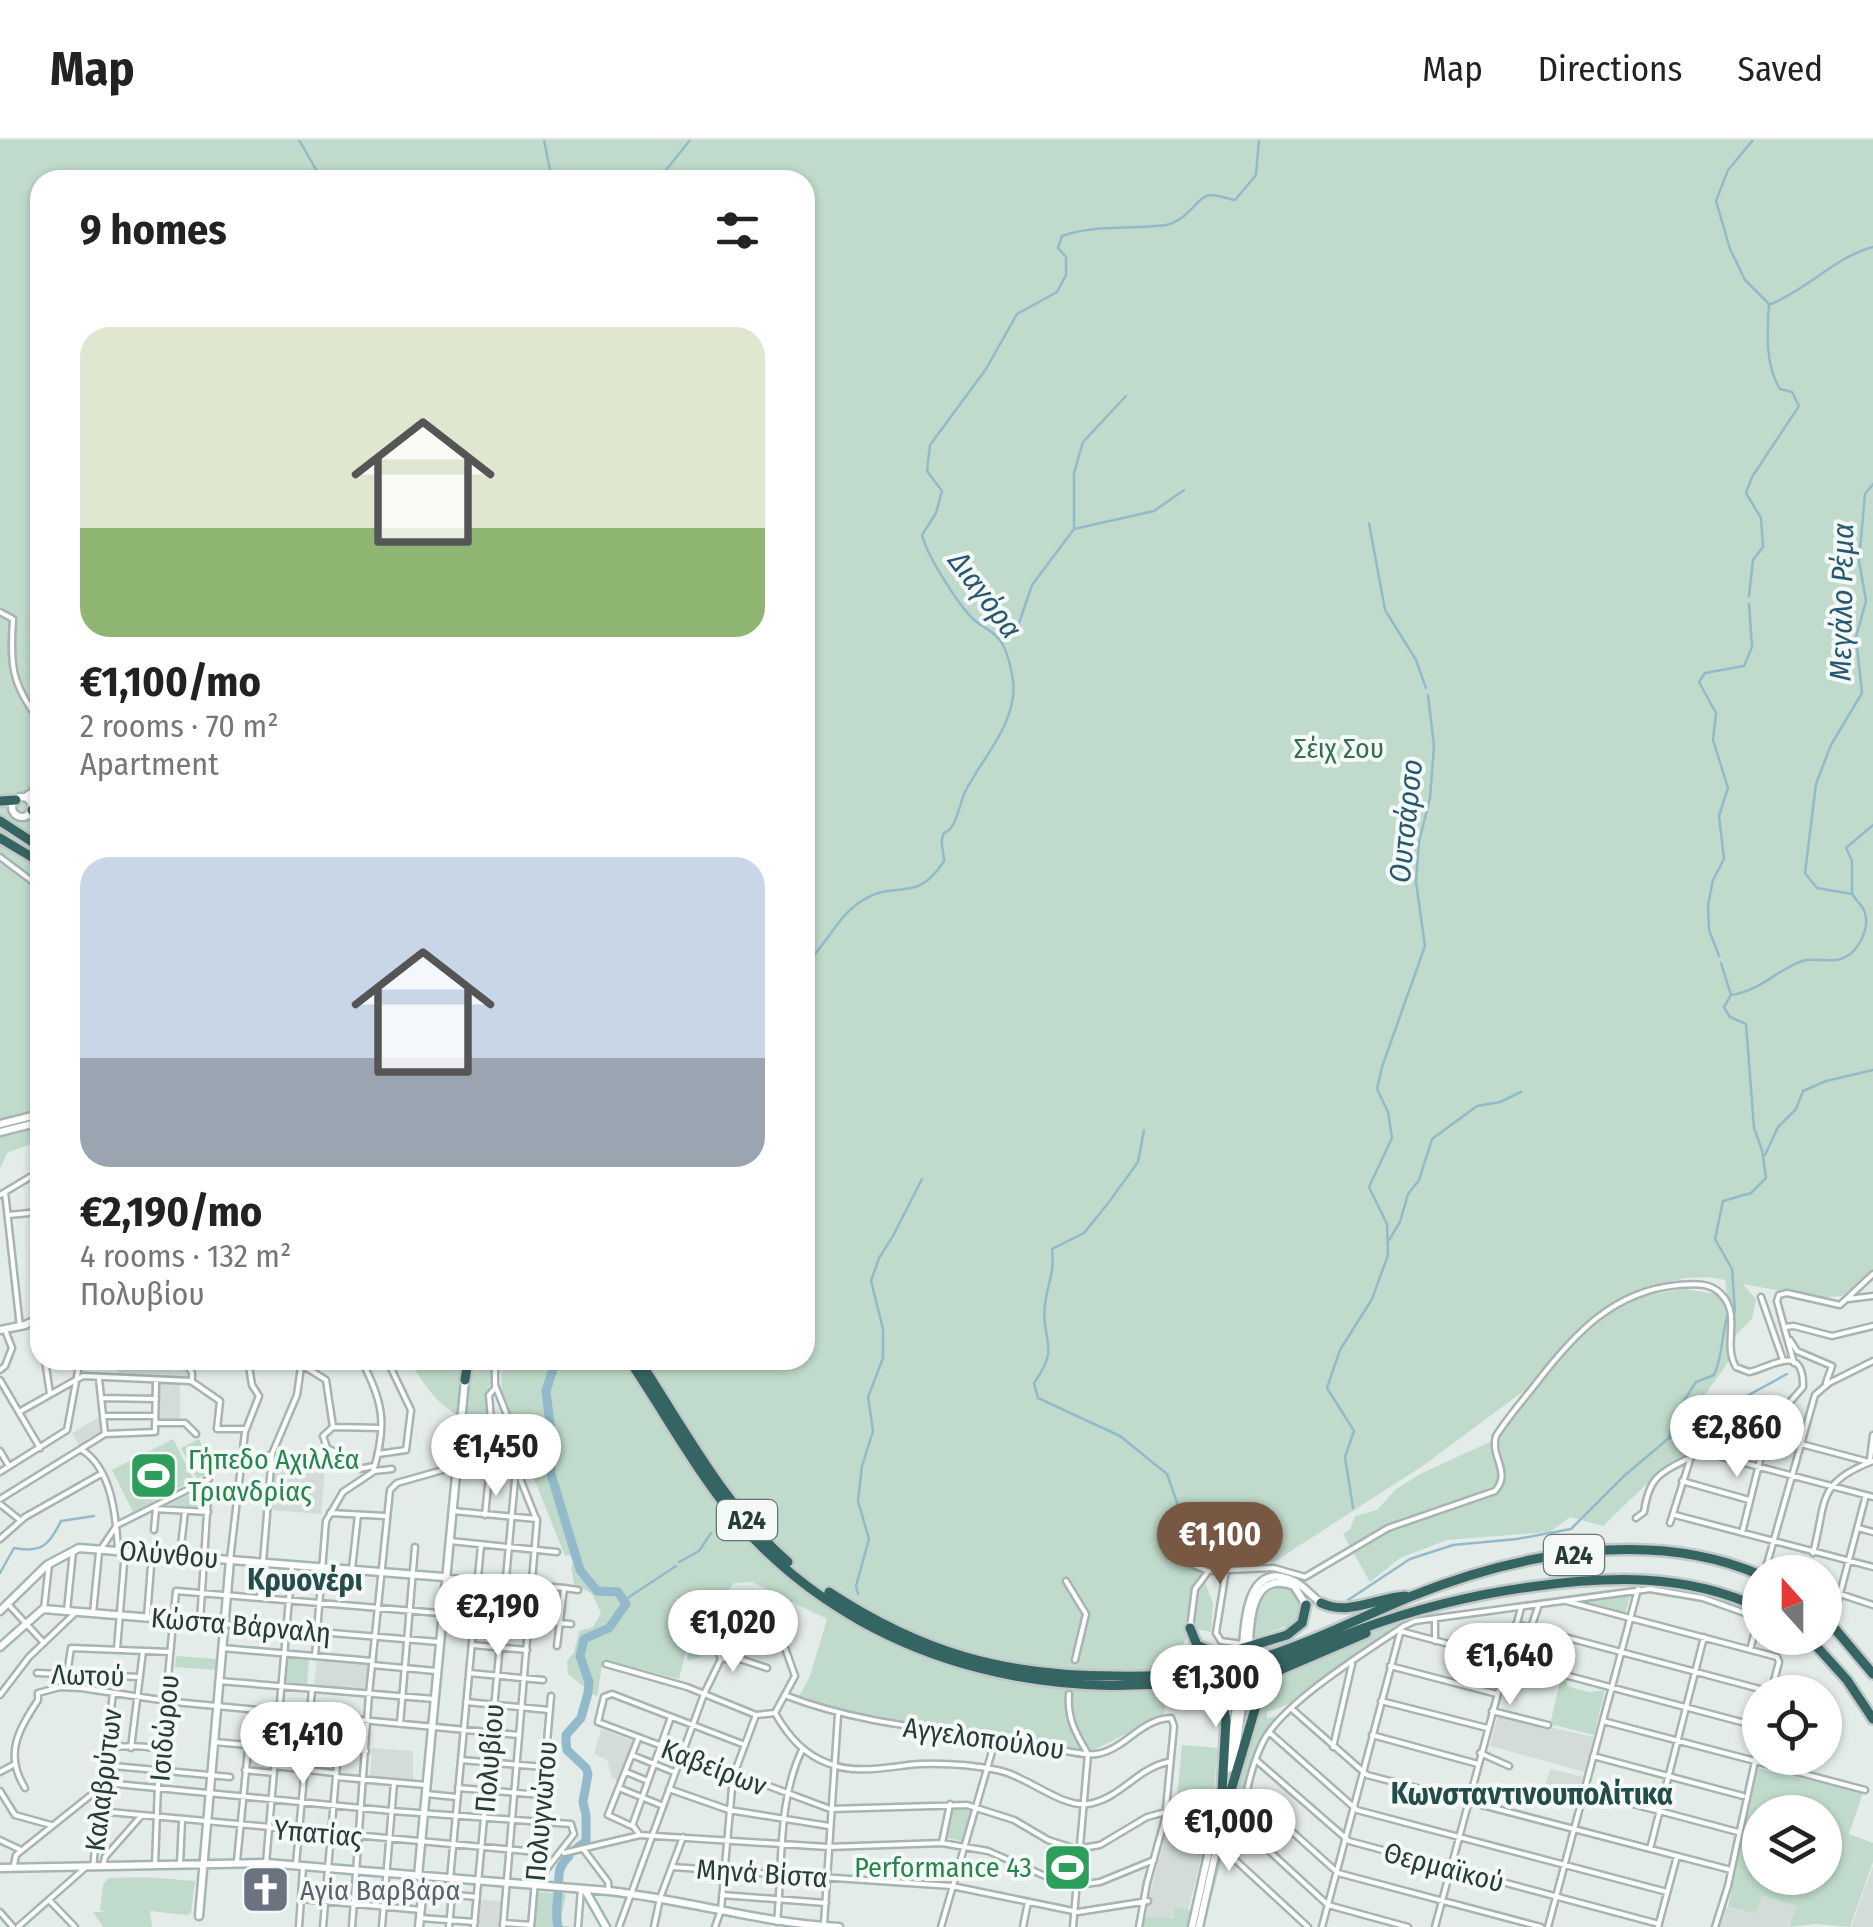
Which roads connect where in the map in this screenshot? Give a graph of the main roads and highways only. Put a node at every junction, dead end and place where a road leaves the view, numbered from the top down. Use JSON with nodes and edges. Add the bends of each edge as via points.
{"nodes":[{"id":1,"x":0,"y":802,"type":"edge"},
{"id":2,"x":16,"y":810,"type":"edge"},
{"id":3,"x":30,"y":832,"type":"edge"},
{"id":4,"x":0,"y":838,"type":"edge"},
{"id":5,"x":30,"y":858,"type":"edge"},
{"id":6,"x":30,"y":1116,"type":"edge"},
{"id":7,"x":0,"y":1124,"type":"edge"},
{"id":8,"x":30,"y":1124,"type":"edge"},
{"id":9,"x":0,"y":1132,"type":"edge"},
{"id":10,"x":30,"y":1324,"type":"edge"},
{"id":11,"x":2,"y":1330,"type":"edge"},
{"id":12,"x":467,"y":1370,"type":"edge"},
{"id":13,"x":635,"y":1370,"type":"edge"},
{"id":14,"x":645,"y":1370,"type":"edge"},
{"id":15,"x":465,"y":1380,"type":"joint"},
{"id":16,"x":230,"y":1560,"type":"junction"},
{"id":17,"x":1742,"y":1567,"type":"edge"},
{"id":18,"x":444,"y":1577,"type":"junction"},
{"id":19,"x":1412,"y":1596,"type":"junction"},
{"id":20,"x":1742,"y":1601,"type":"edge"},
{"id":21,"x":1321,"y":1603,"type":"joint"},
{"id":22,"x":1306,"y":1605,"type":"joint"},
{"id":23,"x":0,"y":1610,"type":"edge"},
{"id":24,"x":1384,"y":1621,"type":"junction"},
{"id":25,"x":224,"y":1624,"type":"junction"},
{"id":26,"x":1190,"y":1628,"type":"road end"},
{"id":27,"x":1842,"y":1638,"type":"edge"},
{"id":28,"x":0,"y":1647,"type":"edge"},
{"id":29,"x":1222,"y":1654,"type":"junction"},
{"id":30,"x":1825,"y":1655,"type":"edge"},
{"id":31,"x":1873,"y":1674,"type":"edge"},
{"id":32,"x":1153,"y":1676,"type":"junction"},
{"id":33,"x":1130,"y":1684,"type":"junction"},
{"id":34,"x":1873,"y":1719,"type":"edge"},
{"id":35,"x":1222,"y":1792,"type":"junction"},
{"id":36,"x":1224,"y":1814,"type":"junction"},
{"id":37,"x":204,"y":1863,"type":"junction"},
{"id":38,"x":0,"y":1868,"type":"edge"},
{"id":39,"x":421,"y":1876,"type":"junction"},
{"id":40,"x":582,"y":1889,"type":"junction"},
{"id":41,"x":199,"y":1916,"type":"dead end"},
{"id":42,"x":420,"y":1918,"type":"edge"},
{"id":43,"x":762,"y":1923,"type":"edge"},
{"id":44,"x":794,"y":1926,"type":"edge"},
{"id":45,"x":824,"y":1926,"type":"edge"},
{"id":46,"x":606,"y":1927,"type":"edge"},
{"id":47,"x":839,"y":1927,"type":"edge"},
{"id":48,"x":1195,"y":1927,"type":"edge"}],
"edges":[{"from":1,"to":2,"type":"highway"},
{"from":2,"to":3,"type":"highway"},
{"from":4,"to":5,"type":"highway"},
{"from":6,"to":7,"type":"main road"},
{"from":8,"to":9,"type":"main road"},
{"from":10,"to":11,"type":"main road"},
{"from":12,"to":15,"type":"highway"},
{"from":13,"to":33,"type":"highway","number":"Α24","via":[[748,1532],[831,1600],[904,1642],[985,1672],[1045,1682]]},
{"from":14,"to":32,"type":"highway","number":"Α24","via":[[752,1527],[833,1595],[915,1638],[986,1664],[1038,1674]]},
{"from":15,"to":18,"type":"main road","via":[[461,1466]]},
{"from":16,"to":18,"type":"main road","name":"Ολύνθου"},
{"from":16,"to":23,"type":"main road","name":"Ολύνθου","via":[[73,1550]]},
{"from":16,"to":25,"type":"main road"},
{"from":17,"to":19,"type":"highway","number":"Α24","via":[[1690,1553],[1609,1552],[1518,1564]]},
{"from":18,"to":39,"type":"main road"},
{"from":19,"to":21,"type":"highway","via":[[1348,1608]]},
{"from":19,"to":32,"type":"highway","number":"Α24","via":[[1259,1658]]},
{"from":20,"to":24,"type":"highway","number":"Α24","via":[[1673,1582],[1603,1579],[1474,1596]]},
{"from":21,"to":22,"type":"main road","via":[[1302,1586],[1278,1576],[1260,1584],[1249,1601],[1246,1645],[1252,1607],[1265,1587],[1294,1586]]},
{"from":22,"to":29,"type":"highway","via":[[1295,1631]]},
{"from":24,"to":33,"type":"highway","number":"Α24","via":[[1238,1672]]},
{"from":24,"to":36,"type":"highway","via":[[1266,1679]]},
{"from":25,"to":28,"type":"main road","name":"Κώστα Βάρναλη","via":[[44,1609]]},
{"from":25,"to":37,"type":"main road"},
{"from":26,"to":29,"type":"highway","via":[[1201,1648]]},
{"from":27,"to":31,"type":"highway"},
{"from":29,"to":32,"type":"highway"},
{"from":30,"to":34,"type":"highway"},
{"from":33,"to":35,"type":"highway","via":[[1205,1692],[1220,1700],[1226,1720]]},
{"from":35,"to":36,"type":"main road","via":[[1244,1673]]},
{"from":35,"to":48,"type":"main road"},
{"from":36,"to":48,"type":"main road"},
{"from":37,"to":38,"type":"main road"},
{"from":37,"to":39,"type":"main road"},
{"from":37,"to":41,"type":"main road"},
{"from":39,"to":40,"type":"main road"},
{"from":39,"to":42,"type":"main road"},
{"from":40,"to":43,"type":"main road","via":[[660,1898]]},
{"from":40,"to":46,"type":"main road"},
{"from":43,"to":44,"type":"main road"},
{"from":44,"to":45,"type":"main road"},
{"from":45,"to":47,"type":"main road"}]}
